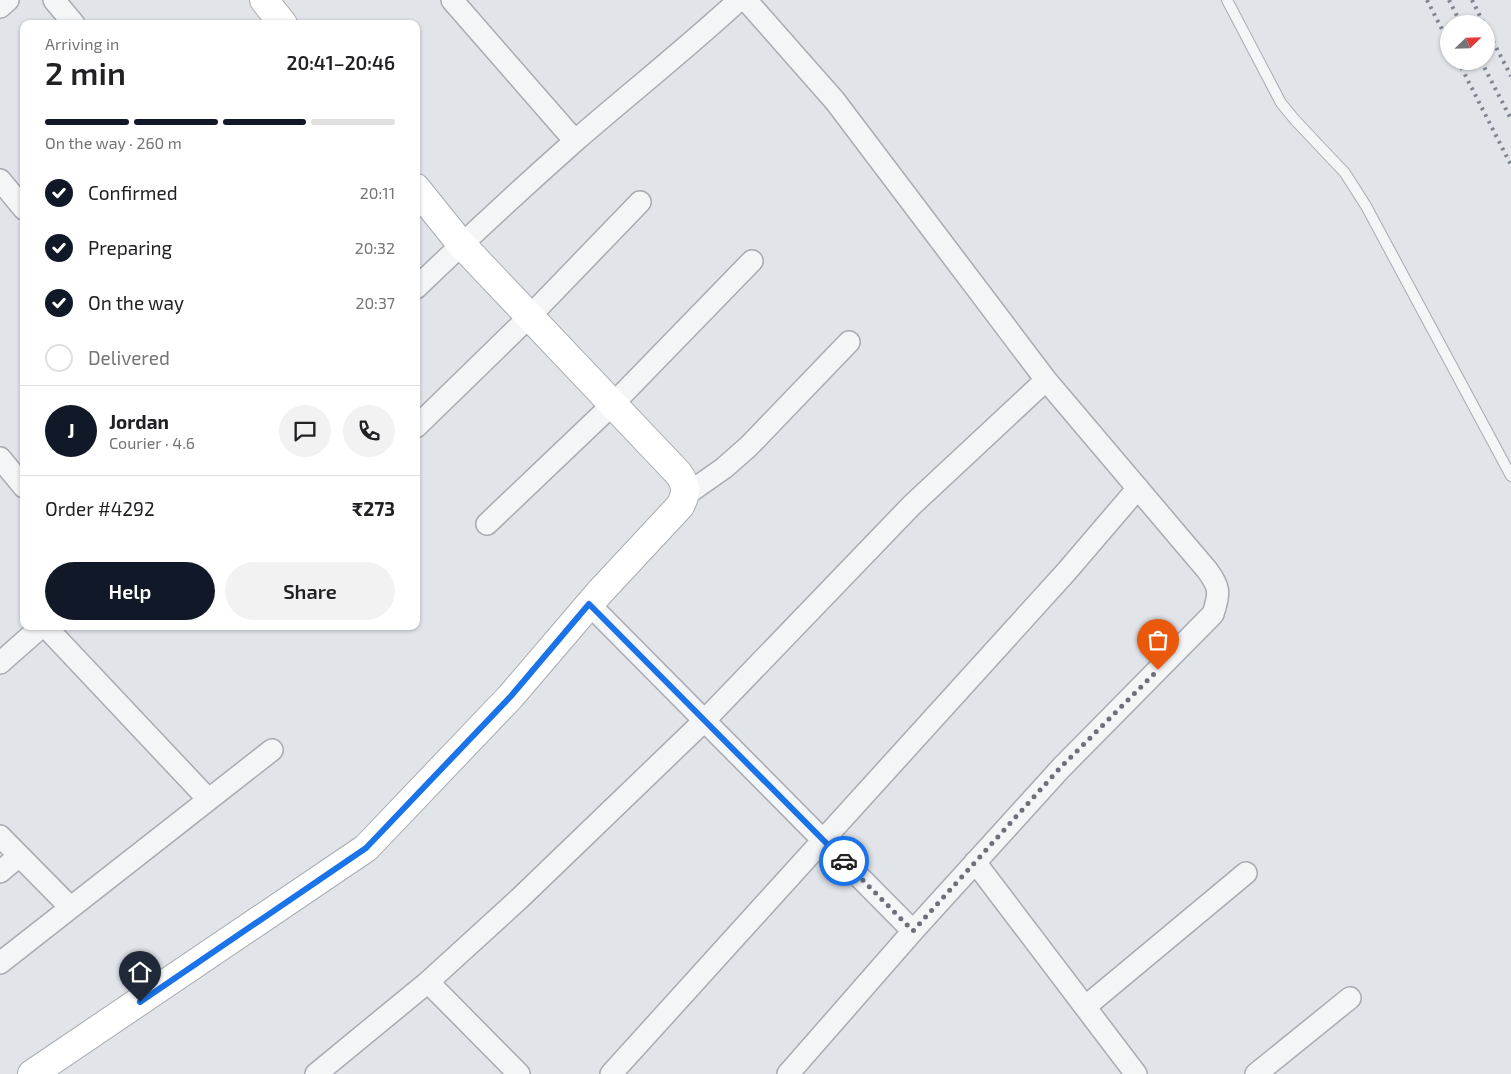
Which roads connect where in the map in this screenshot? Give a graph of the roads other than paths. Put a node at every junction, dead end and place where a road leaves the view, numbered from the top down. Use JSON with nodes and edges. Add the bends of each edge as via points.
{"nodes":[{"id":1,"x":8,"y":0,"type":"edge"},
{"id":2,"x":54,"y":0,"type":"edge"},
{"id":3,"x":264,"y":0,"type":"edge"},
{"id":4,"x":452,"y":0,"type":"edge"},
{"id":5,"x":739,"y":0,"type":"edge"},
{"id":6,"x":746,"y":0,"type":"edge"},
{"id":7,"x":1227,"y":0,"type":"edge"},
{"id":8,"x":0,"y":7,"type":"edge"},
{"id":9,"x":71,"y":20,"type":"edge"},
{"id":10,"x":280,"y":20,"type":"edge"},
{"id":11,"x":576,"y":141,"type":"junction"},
{"id":12,"x":0,"y":180,"type":"edge"},
{"id":13,"x":420,"y":193,"type":"edge"},
{"id":14,"x":640,"y":202,"type":"dead end"},
{"id":15,"x":20,"y":204,"type":"edge"},
{"id":16,"x":461,"y":244,"type":"junction"},
{"id":17,"x":752,"y":261,"type":"dead end"},
{"id":18,"x":420,"y":284,"type":"edge"},
{"id":19,"x":530,"y":316,"type":"junction"},
{"id":20,"x":849,"y":342,"type":"dead end"},
{"id":21,"x":1046,"y":380,"type":"junction"},
{"id":22,"x":613,"y":404,"type":"junction"},
{"id":23,"x":420,"y":423,"type":"edge"},
{"id":24,"x":0,"y":458,"type":"edge"},
{"id":25,"x":1511,"y":476,"type":"edge"},
{"id":26,"x":20,"y":482,"type":"edge"},
{"id":27,"x":1138,"y":488,"type":"junction"},
{"id":28,"x":687,"y":494,"type":"junction"},
{"id":29,"x":487,"y":524,"type":"dead end"},
{"id":30,"x":589,"y":604,"type":"junction"},
{"id":31,"x":38,"y":630,"type":"edge"},
{"id":32,"x":47,"y":630,"type":"edge"},
{"id":33,"x":0,"y":663,"type":"edge"},
{"id":34,"x":705,"y":720,"type":"junction"},
{"id":35,"x":272,"y":750,"type":"dead end"},
{"id":36,"x":208,"y":799,"type":"junction"},
{"id":37,"x":0,"y":836,"type":"edge"},
{"id":38,"x":824,"y":841,"type":"junction"},
{"id":39,"x":19,"y":856,"type":"junction"},
{"id":40,"x":975,"y":862,"type":"junction"},
{"id":41,"x":0,"y":872,"type":"edge"},
{"id":42,"x":1246,"y":874,"type":"dead end"},
{"id":43,"x":70,"y":907,"type":"junction"},
{"id":44,"x":913,"y":931,"type":"junction"},
{"id":45,"x":0,"y":963,"type":"edge"},
{"id":46,"x":428,"y":982,"type":"junction"},
{"id":47,"x":1350,"y":998,"type":"dead end"},
{"id":48,"x":1085,"y":1007,"type":"junction"},
{"id":49,"x":794,"y":1072,"type":"edge"},
{"id":50,"x":32,"y":1074,"type":"edge"},
{"id":51,"x":316,"y":1074,"type":"edge"},
{"id":52,"x":519,"y":1074,"type":"edge"},
{"id":53,"x":611,"y":1074,"type":"edge"},
{"id":54,"x":1136,"y":1074,"type":"edge"},
{"id":55,"x":1256,"y":1074,"type":"edge"}],
"edges":[{"from":1,"to":8,"type":"street"},
{"from":2,"to":9,"type":"street"},
{"from":3,"to":10,"type":"street"},
{"from":4,"to":11,"type":"street"},
{"from":5,"to":11,"type":"street"},
{"from":6,"to":21,"type":"street","via":[[835,101]]},
{"from":7,"to":25,"type":"lane","via":[[1282,102],[1345,173],[1366,206]]},
{"from":11,"to":16,"type":"street"},
{"from":12,"to":15,"type":"street"},
{"from":13,"to":16,"type":"street"},
{"from":14,"to":19,"type":"street"},
{"from":16,"to":18,"type":"street"},
{"from":16,"to":19,"type":"street"},
{"from":17,"to":22,"type":"street"},
{"from":19,"to":22,"type":"street"},
{"from":19,"to":23,"type":"street"},
{"from":20,"to":28,"type":"street","via":[[749,446]]},
{"from":21,"to":27,"type":"street"},
{"from":21,"to":34,"type":"street","via":[[912,505]]},
{"from":22,"to":28,"type":"street","via":[[678,473],[685,482]]},
{"from":22,"to":29,"type":"street"},
{"from":24,"to":26,"type":"street"},
{"from":27,"to":38,"type":"street"},
{"from":27,"to":40,"type":"street","via":[[1217,584],[1219,598],[1214,614],[1060,768]]},
{"from":28,"to":30,"type":"street","via":[[680,506]]},
{"from":30,"to":34,"type":"street"},
{"from":30,"to":50,"type":"street","via":[[511,696],[366,848]]},
{"from":31,"to":33,"type":"street"},
{"from":32,"to":36,"type":"street"},
{"from":34,"to":38,"type":"street"},
{"from":34,"to":46,"type":"street"},
{"from":35,"to":36,"type":"street"},
{"from":36,"to":43,"type":"street"},
{"from":37,"to":39,"type":"street"},
{"from":38,"to":44,"type":"street"},
{"from":38,"to":53,"type":"street"},
{"from":39,"to":41,"type":"street"},
{"from":39,"to":43,"type":"street"},
{"from":40,"to":44,"type":"street"},
{"from":40,"to":48,"type":"street"},
{"from":42,"to":48,"type":"street"},
{"from":43,"to":45,"type":"street"},
{"from":44,"to":49,"type":"street"},
{"from":46,"to":51,"type":"street"},
{"from":46,"to":52,"type":"street"},
{"from":47,"to":55,"type":"street"},
{"from":48,"to":54,"type":"street"}]}
